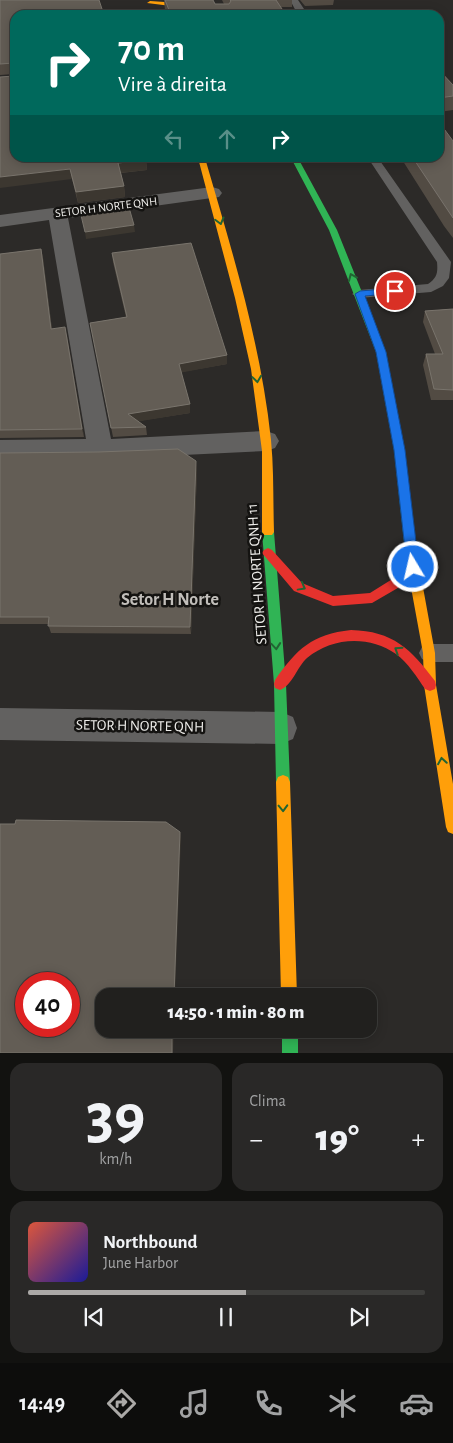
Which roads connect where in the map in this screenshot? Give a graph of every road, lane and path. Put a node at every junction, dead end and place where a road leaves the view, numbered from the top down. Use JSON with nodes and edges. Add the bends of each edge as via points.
{"nodes":[{"id":1,"x":197,"y":0,"type":"edge"},
{"id":2,"x":149,"y":1,"type":"edge"},
{"id":3,"x":202,"y":162,"type":"edge"},
{"id":4,"x":296,"y":162,"type":"edge"},
{"id":5,"x":376,"y":162,"type":"edge"},
{"id":6,"x":212,"y":193,"type":"junction"},
{"id":7,"x":57,"y":213,"type":"junction"},
{"id":8,"x":0,"y":220,"type":"edge"},
{"id":9,"x":360,"y":294,"type":"junction"},
{"id":10,"x":266,"y":441,"type":"junction"},
{"id":11,"x":100,"y":449,"type":"junction"},
{"id":12,"x":0,"y":450,"type":"edge"},
{"id":13,"x":410,"y":550,"type":"junction"},
{"id":14,"x":268,"y":553,"type":"junction"},
{"id":15,"x":429,"y":653,"type":"junction"},
{"id":16,"x":453,"y":653,"type":"edge"},
{"id":17,"x":280,"y":684,"type":"junction"},
{"id":18,"x":430,"y":685,"type":"junction"},
{"id":19,"x":0,"y":724,"type":"edge"},
{"id":20,"x":281,"y":728,"type":"junction"},
{"id":21,"x":453,"y":827,"type":"edge"},
{"id":22,"x":289,"y":988,"type":"edge"},
{"id":23,"x":290,"y":1038,"type":"edge"},
{"id":24,"x":290,"y":1053,"type":"edge"}],
"edges":[{"from":1,"to":2,"type":"street","via":[[179,5]]},
{"from":3,"to":6,"type":"street","name":"SETOR H NORTE QNH 11"},
{"from":9,"to":4,"type":"street","one_way":true,"via":[[333,230]]},
{"from":5,"to":9,"type":"lane","via":[[444,262],[446,274],[441,283],[431,288]]},
{"from":6,"to":7,"type":"street","name":"SETOR H NORTE QNH"},
{"from":6,"to":10,"type":"street","name":"SETOR H NORTE QNH 11","one_way":true,"via":[[240,295],[256,370]]},
{"from":7,"to":8,"type":"street","name":"SETOR H NORTE QNH"},
{"from":7,"to":11,"type":"street"},
{"from":9,"to":13,"type":"street","via":[[381,352],[400,450]]},
{"from":10,"to":11,"type":"street"},
{"from":10,"to":14,"type":"street","name":"SETOR H NORTE QNH 11"},
{"from":11,"to":12,"type":"street"},
{"from":14,"to":13,"type":"street","one_way":true,"via":[[298,587],[333,601],[372,598],[399,581]]},
{"from":13,"to":15,"type":"street"},
{"from":14,"to":17,"type":"street","name":"SETOR H NORTE QNH 11","one_way":true},
{"from":15,"to":16,"type":"lane"},
{"from":15,"to":18,"type":"street"},
{"from":18,"to":17,"type":"street","one_way":true,"via":[[412,660],[399,649],[376,638],[345,635],[324,640],[303,654]]},
{"from":17,"to":20,"type":"street","name":"SETOR H NORTE QNH 11"},
{"from":21,"to":18,"type":"street","one_way":true},
{"from":19,"to":20,"type":"street","name":"SETOR H NORTE QNH"},
{"from":20,"to":22,"type":"street","name":"SETOR H NORTE QNH 11","one_way":true},
{"from":23,"to":24,"type":"street"}]}
